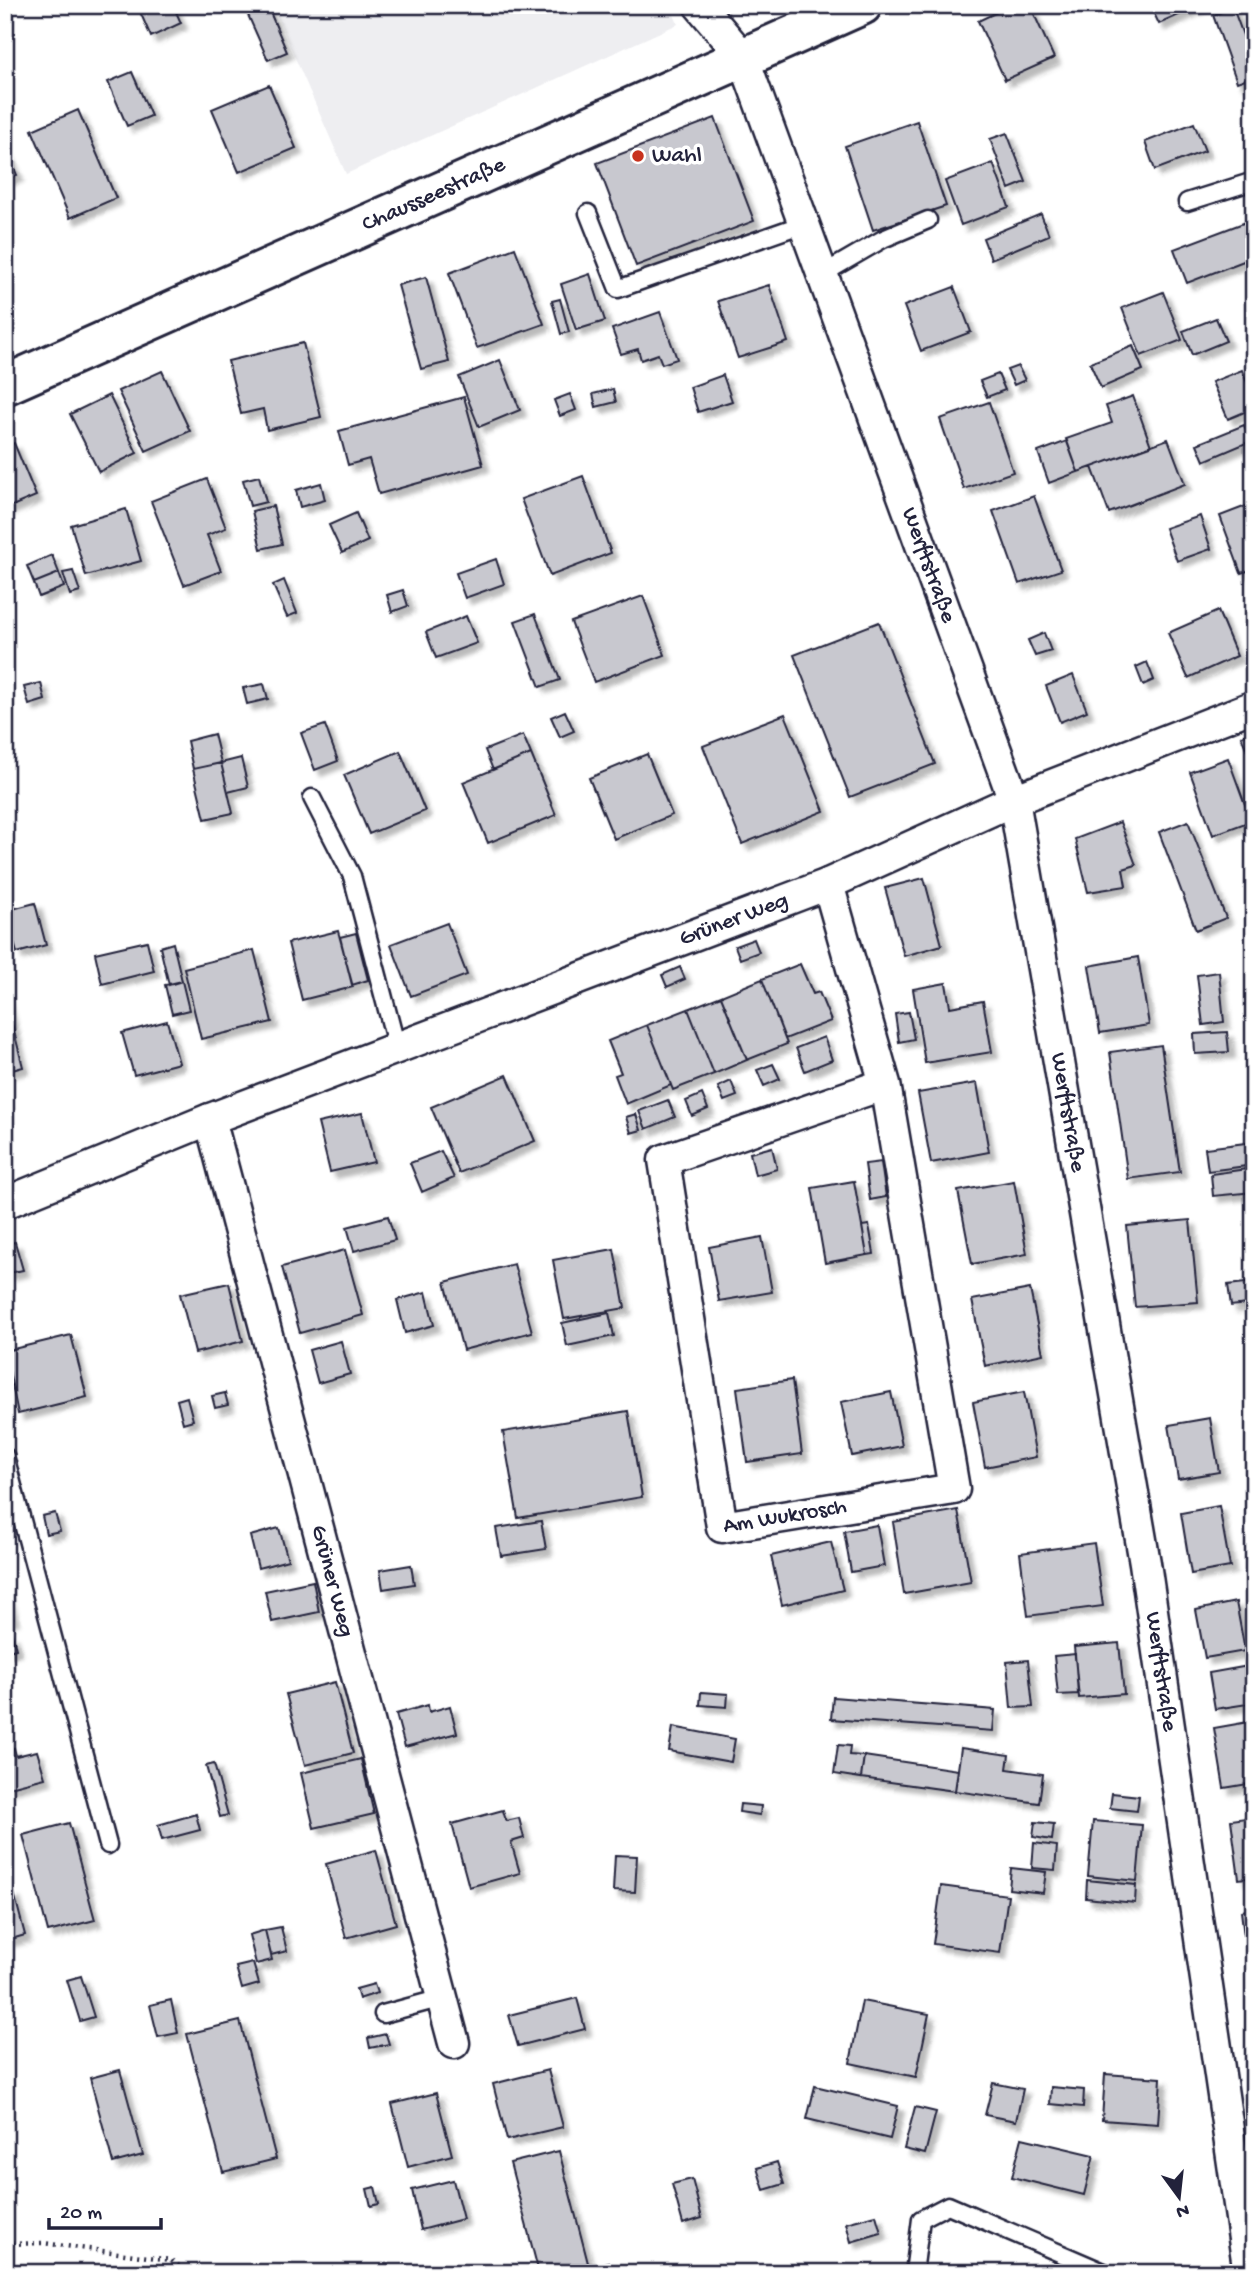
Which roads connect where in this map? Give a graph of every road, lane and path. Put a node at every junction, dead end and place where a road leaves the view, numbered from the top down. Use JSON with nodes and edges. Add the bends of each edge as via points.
{"nodes":[{"id":1,"x":699,"y":5,"type":"edge"},
{"id":2,"x":862,"y":5,"type":"edge"},
{"id":3,"x":1251,"y":5,"type":"edge"},
{"id":4,"x":1254,"y":10,"type":"edge"},
{"id":5,"x":743,"y":57,"type":"junction"},
{"id":6,"x":1254,"y":181,"type":"edge"},
{"id":7,"x":1187,"y":202,"type":"dead end"},
{"id":8,"x":588,"y":213,"type":"dead end"},
{"id":9,"x":928,"y":220,"type":"dead end"},
{"id":10,"x":803,"y":224,"type":"junction"},
{"id":11,"x":821,"y":275,"type":"junction"},
{"id":12,"x":5,"y":385,"type":"edge"},
{"id":13,"x":1254,"y":706,"type":"edge"},
{"id":14,"x":312,"y":798,"type":"dead end"},
{"id":15,"x":1014,"y":800,"type":"junction"},
{"id":16,"x":828,"y":884,"type":"junction"},
{"id":17,"x":397,"y":1048,"type":"junction"},
{"id":18,"x":885,"y":1084,"type":"junction"},
{"id":19,"x":210,"y":1119,"type":"junction"},
{"id":20,"x":5,"y":1203,"type":"edge"},
{"id":21,"x":5,"y":1456,"type":"edge"},
{"id":22,"x":108,"y":1845,"type":"dead end"},
{"id":23,"x":442,"y":1997,"type":"junction"},
{"id":24,"x":383,"y":2014,"type":"dead end"},
{"id":25,"x":454,"y":2043,"type":"dead end"},
{"id":26,"x":5,"y":2244,"type":"edge"},
{"id":27,"x":188,"y":2273,"type":"edge"},
{"id":28,"x":914,"y":2273,"type":"edge"},
{"id":29,"x":1106,"y":2273,"type":"edge"},
{"id":30,"x":1249,"y":2273,"type":"edge"}],
"edges":[{"from":1,"to":5,"type":"street","name":"Werftstraße"},
{"from":2,"to":5,"type":"main road","name":"Chausseestraße"},
{"from":3,"to":4,"type":"lane"},
{"from":5,"to":10,"type":"street","name":"Werftstraße"},
{"from":5,"to":12,"type":"main road","name":"Chausseestraße"},
{"from":6,"to":7,"type":"lane"},
{"from":8,"to":10,"type":"lane","via":[[618,289]]},
{"from":9,"to":11,"type":"lane","via":[[883,239]]},
{"from":10,"to":11,"type":"street","name":"Werftstraße"},
{"from":11,"to":15,"type":"street","name":"Werftstraße"},
{"from":13,"to":15,"type":"street","name":"Grüner Weg"},
{"from":14,"to":17,"type":"lane","via":[[352,876]]},
{"from":15,"to":16,"type":"street","name":"Grüner Weg"},
{"from":15,"to":30,"type":"street","name":"Werftstraße","via":[[1145,1563]]},
{"from":16,"to":17,"type":"street","name":"Grüner Weg"},
{"from":16,"to":18,"type":"street","name":"Am Wukrosch"},
{"from":17,"to":19,"type":"street","name":"Grüner Weg"},
{"from":18,"to":18,"type":"street","name":"Am Wukrosch","via":[[954,1489],[722,1527],[664,1160]]},
{"from":19,"to":20,"type":"street","name":"Grüner Weg"},
{"from":19,"to":23,"type":"street","name":"Grüner Weg"},
{"from":21,"to":22,"type":"lane"},
{"from":23,"to":24,"type":"lane"},
{"from":23,"to":25,"type":"street","name":"Grüner Weg"},
{"from":26,"to":27,"type":"path","via":[[43,2243],[171,2260]]},
{"from":28,"to":29,"type":"lane","via":[[921,2219],[948,2205]]}]}
